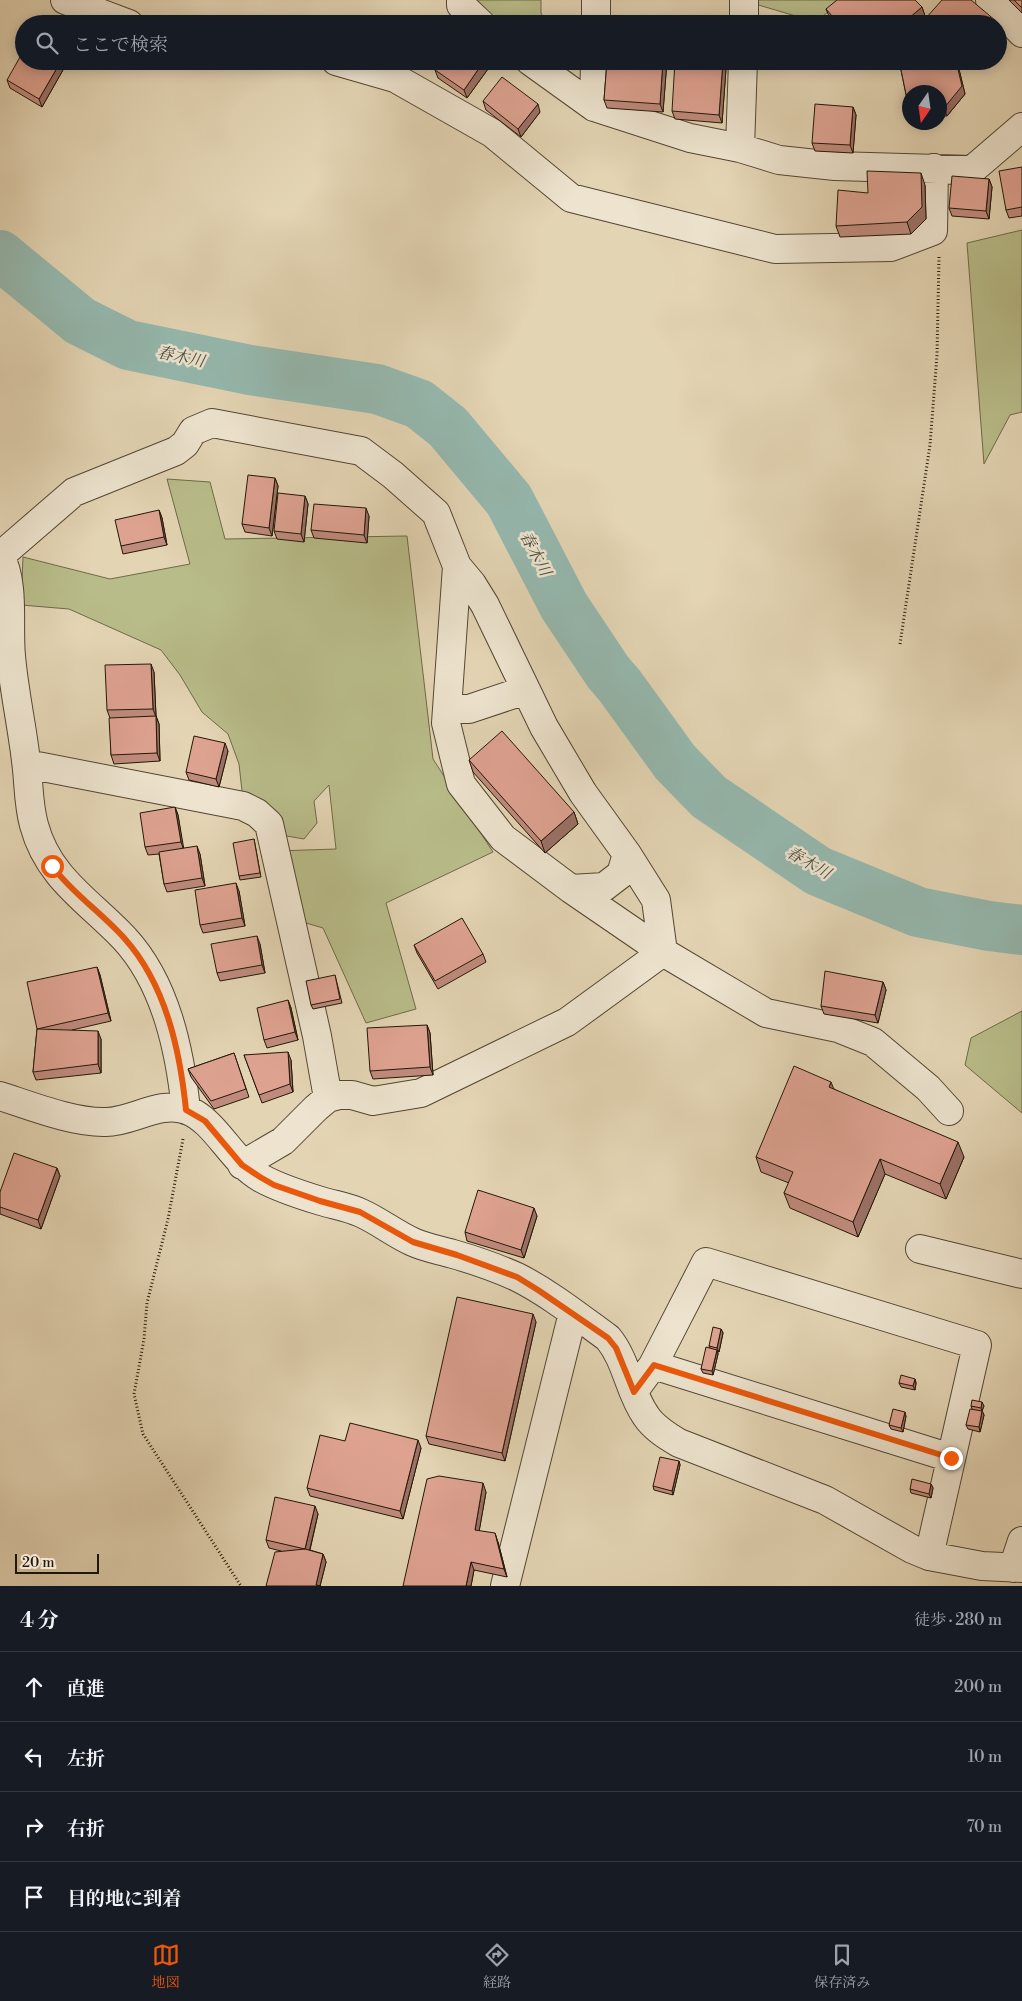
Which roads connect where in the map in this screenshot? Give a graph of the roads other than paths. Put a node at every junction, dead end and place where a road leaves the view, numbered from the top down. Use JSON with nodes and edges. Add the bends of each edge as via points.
{"nodes":[{"id":1,"x":66,"y":0,"type":"edge"},
{"id":2,"x":460,"y":0,"type":"edge"},
{"id":3,"x":596,"y":0,"type":"edge"},
{"id":4,"x":744,"y":0,"type":"edge"},
{"id":5,"x":990,"y":0,"type":"edge"},
{"id":6,"x":105,"y":15,"type":"edge"},
{"id":7,"x":471,"y":15,"type":"edge"},
{"id":8,"x":596,"y":15,"type":"edge"},
{"id":9,"x":744,"y":15,"type":"edge"},
{"id":10,"x":1005,"y":15,"type":"edge"},
{"id":11,"x":1007,"y":18,"type":"edge"},
{"id":12,"x":1022,"y":33,"type":"edge"},
{"id":13,"x":367,"y":70,"type":"edge"},
{"id":14,"x":543,"y":70,"type":"edge"},
{"id":15,"x":595,"y":70,"type":"edge"},
{"id":16,"x":743,"y":70,"type":"edge"},
{"id":17,"x":594,"y":107,"type":"junction"},
{"id":18,"x":1022,"y":127,"type":"edge"},
{"id":19,"x":740,"y":148,"type":"junction"},
{"id":20,"x":934,"y":168,"type":"junction"},
{"id":21,"x":457,"y":566,"type":"junction"},
{"id":22,"x":6,"y":657,"type":"edge"},
{"id":23,"x":526,"y":690,"type":"junction"},
{"id":24,"x":447,"y":709,"type":"junction"},
{"id":25,"x":27,"y":764,"type":"junction"},
{"id":26,"x":627,"y":854,"type":"junction"},
{"id":27,"x":570,"y":889,"type":"junction"},
{"id":28,"x":663,"y":952,"type":"junction"},
{"id":29,"x":0,"y":1096,"type":"edge"},
{"id":30,"x":328,"y":1098,"type":"junction"},
{"id":31,"x":186,"y":1110,"type":"junction"},
{"id":32,"x":949,"y":1111,"type":"dead end"},
{"id":33,"x":242,"y":1165,"type":"junction"},
{"id":34,"x":920,"y":1249,"type":"dead end"},
{"id":35,"x":1022,"y":1274,"type":"edge"},
{"id":36,"x":573,"y":1313,"type":"junction"},
{"id":37,"x":654,"y":1365,"type":"junction"},
{"id":38,"x":634,"y":1392,"type":"junction"},
{"id":39,"x":951,"y":1458,"type":"junction"},
{"id":40,"x":1022,"y":1541,"type":"edge"},
{"id":41,"x":929,"y":1556,"type":"junction"},
{"id":42,"x":1017,"y":1568,"type":"edge"},
{"id":43,"x":980,"y":1576,"type":"edge"},
{"id":44,"x":505,"y":1586,"type":"edge"}],
"edges":[{"from":1,"to":6,"type":"street"},
{"from":2,"to":7,"type":"street"},
{"from":3,"to":8,"type":"street"},
{"from":4,"to":9,"type":"street"},
{"from":5,"to":10,"type":"street"},
{"from":11,"to":12,"type":"street"},
{"from":13,"to":20,"type":"street","via":[[395,78],[492,133],[571,198],[775,249],[891,247],[933,231]]},
{"from":14,"to":17,"type":"street"},
{"from":15,"to":17,"type":"street"},
{"from":16,"to":19,"type":"street"},
{"from":17,"to":19,"type":"street","via":[[690,138]]},
{"from":18,"to":20,"type":"street","via":[[972,170]]},
{"from":19,"to":20,"type":"street","via":[[779,160],[835,166]]},
{"from":21,"to":22,"type":"street","via":[[436,513],[362,451],[212,423],[193,431],[176,451],[74,492],[0,556],[8,572]]},
{"from":21,"to":23,"type":"street","via":[[485,605]]},
{"from":21,"to":24,"type":"street"},
{"from":22,"to":25,"type":"street"},
{"from":23,"to":24,"type":"street","via":[[469,709]]},
{"from":23,"to":26,"type":"street","via":[[583,793]]},
{"from":24,"to":27,"type":"street","via":[[446,723],[461,784],[503,838]]},
{"from":25,"to":30,"type":"street","via":[[243,806],[269,824]]},
{"from":25,"to":31,"type":"street","via":[[29,801],[41,847],[63,881],[124,938],[142,961],[158,991],[181,1069]]},
{"from":26,"to":27,"type":"street","via":[[621,874],[604,887]]},
{"from":26,"to":28,"type":"street","via":[[656,900]]},
{"from":27,"to":28,"type":"street"},
{"from":28,"to":30,"type":"street","via":[[567,1022],[421,1093],[373,1101],[352,1095]]},
{"from":28,"to":32,"type":"street","via":[[766,1013],[838,1028],[873,1042],[928,1088]]},
{"from":29,"to":31,"type":"street","via":[[92,1122],[122,1120],[161,1108]]},
{"from":30,"to":33,"type":"street","via":[[283,1141]]},
{"from":31,"to":33,"type":"street","via":[[205,1121]]},
{"from":33,"to":36,"type":"street","via":[[274,1185],[360,1212],[413,1242],[517,1277]]},
{"from":34,"to":35,"type":"street"},
{"from":36,"to":38,"type":"street","via":[[608,1338],[616,1348]]},
{"from":36,"to":44,"type":"street"},
{"from":37,"to":38,"type":"street"},
{"from":37,"to":39,"type":"street"},
{"from":37,"to":39,"type":"street","via":[[706,1262],[977,1346]]},
{"from":38,"to":41,"type":"street","via":[[645,1415],[666,1436],[825,1500]]},
{"from":39,"to":41,"type":"street"},
{"from":40,"to":42,"type":"street"},
{"from":41,"to":43,"type":"street"},
{"from":42,"to":43,"type":"street"}]}
